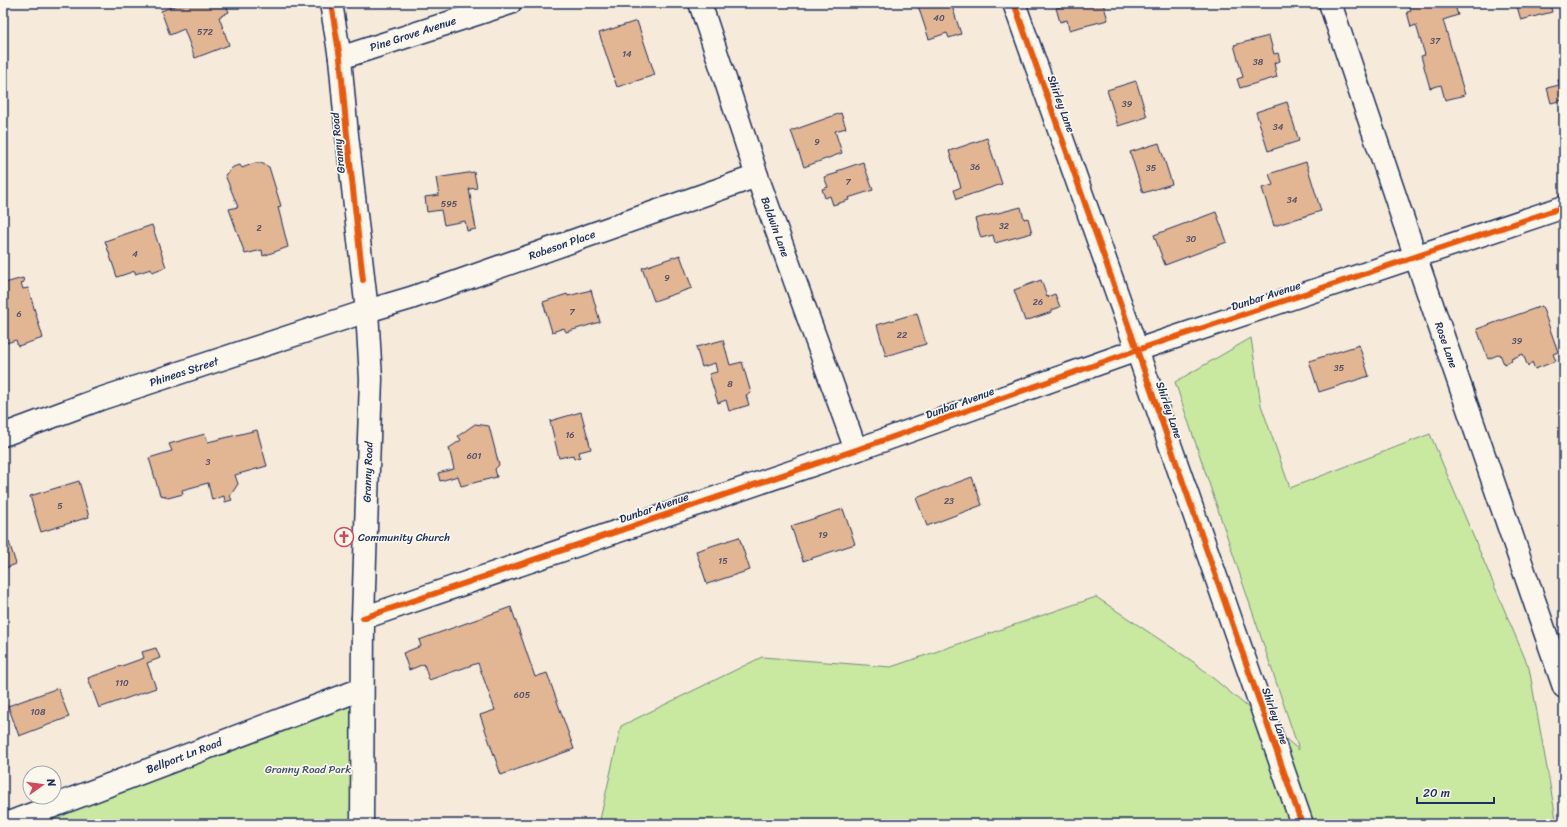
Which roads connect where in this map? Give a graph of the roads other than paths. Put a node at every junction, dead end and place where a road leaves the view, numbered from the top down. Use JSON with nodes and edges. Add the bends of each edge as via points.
{"nodes":[{"id":1,"x":331,"y":3,"type":"edge"},
{"id":2,"x":510,"y":3,"type":"edge"},
{"id":3,"x":700,"y":3,"type":"edge"},
{"id":4,"x":1014,"y":3,"type":"edge"},
{"id":5,"x":1330,"y":3,"type":"edge"},
{"id":6,"x":340,"y":58,"type":"junction"},
{"id":7,"x":757,"y":176,"type":"junction"},
{"id":8,"x":1564,"y":207,"type":"edge"},
{"id":9,"x":1416,"y":258,"type":"junction"},
{"id":10,"x":367,"y":311,"type":"junction"},
{"id":11,"x":1137,"y":350,"type":"junction"},
{"id":12,"x":3,"y":435,"type":"edge"},
{"id":13,"x":856,"y":450,"type":"junction"},
{"id":14,"x":363,"y":618,"type":"junction"},
{"id":15,"x":1564,"y":687,"type":"edge"},
{"id":16,"x":362,"y":689,"type":"junction"},
{"id":17,"x":6,"y":824,"type":"edge"},
{"id":18,"x":362,"y":824,"type":"edge"},
{"id":19,"x":1302,"y":824,"type":"edge"}],
"edges":[{"from":1,"to":6,"type":"street","name":"Granny Road"},
{"from":2,"to":6,"type":"street","name":"Pine Grove Avenue"},
{"from":3,"to":7,"type":"street","name":"Baldwin Lane"},
{"from":4,"to":11,"type":"street","name":"Shirley Lane"},
{"from":5,"to":9,"type":"street","name":"Rose Lane"},
{"from":6,"to":10,"type":"street","name":"Granny Road"},
{"from":7,"to":10,"type":"street","name":"Robeson Place","via":[[411,298]]},
{"from":7,"to":13,"type":"street","name":"Baldwin Lane"},
{"from":8,"to":9,"type":"street","name":"Dunbar Avenue"},
{"from":9,"to":11,"type":"street","name":"Dunbar Avenue"},
{"from":9,"to":15,"type":"street","name":"Rose Lane"},
{"from":10,"to":12,"type":"street","name":"Phineas Street"},
{"from":10,"to":14,"type":"street","name":"Granny Road","via":[[371,379]]},
{"from":11,"to":13,"type":"street","name":"Dunbar Avenue"},
{"from":11,"to":19,"type":"street","name":"Shirley Lane"},
{"from":13,"to":14,"type":"street","name":"Dunbar Avenue"},
{"from":14,"to":16,"type":"street","name":"Granny Road"},
{"from":16,"to":17,"type":"street","name":"Bellport Ln Road"},
{"from":16,"to":18,"type":"street","name":"Granny Road"}]}
